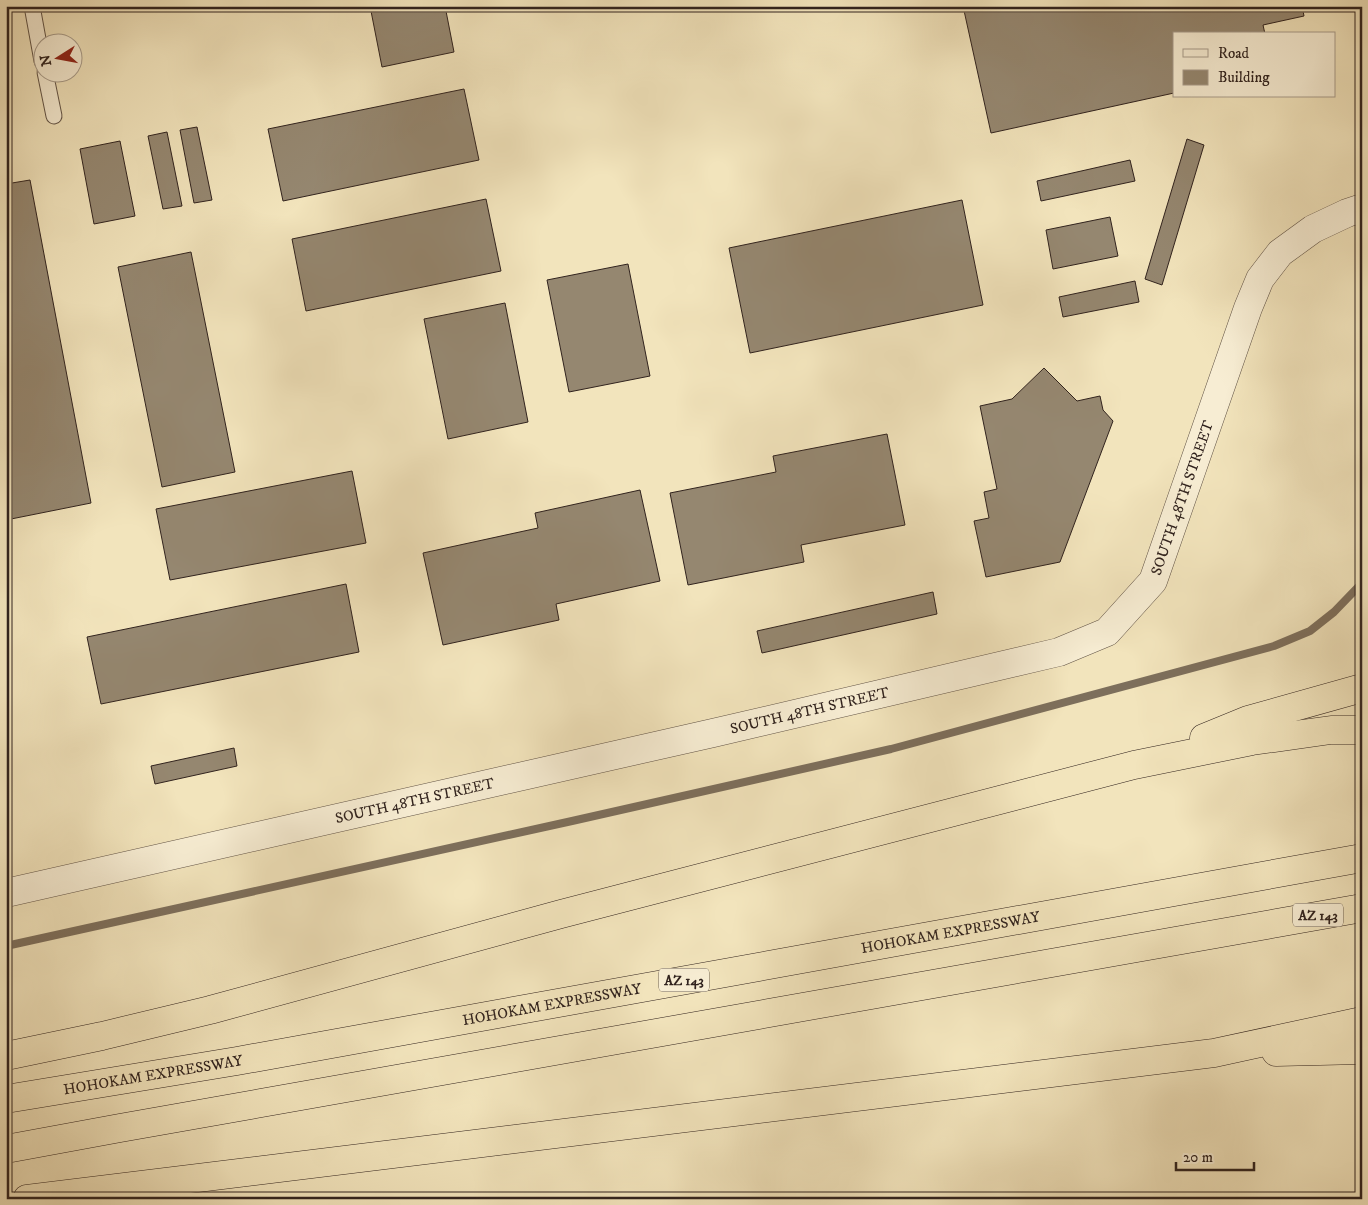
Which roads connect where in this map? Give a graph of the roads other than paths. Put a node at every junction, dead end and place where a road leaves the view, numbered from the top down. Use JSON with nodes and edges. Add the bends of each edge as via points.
{"nodes":[{"id":1,"x":32,"y":6,"type":"edge"},
{"id":2,"x":37,"y":32,"type":"edge"},
{"id":3,"x":47,"y":82,"type":"edge"},
{"id":4,"x":54,"y":116,"type":"dead end"},
{"id":5,"x":1362,"y":208,"type":"edge"},
{"id":6,"x":1362,"y":688,"type":"edge"},
{"id":7,"x":1362,"y":730,"type":"edge"},
{"id":8,"x":1134,"y":765,"type":"junction"},
{"id":9,"x":1362,"y":858,"type":"edge"},
{"id":10,"x":6,"y":893,"type":"edge"},
{"id":11,"x":1362,"y":908,"type":"edge"},
{"id":12,"x":1362,"y":1021,"type":"edge"},
{"id":13,"x":1362,"y":1050,"type":"edge"},
{"id":14,"x":1214,"y":1053,"type":"junction"},
{"id":15,"x":6,"y":1056,"type":"edge"},
{"id":16,"x":6,"y":1099,"type":"edge"},
{"id":17,"x":6,"y":1149,"type":"edge"},
{"id":18,"x":27,"y":1199,"type":"edge"}],
"edges":[{"from":1,"to":2,"type":"lane"},
{"from":3,"to":4,"type":"lane"},
{"from":5,"to":10,"type":"street","name":"SOUTH 48TH STREET","via":[[1313,229],[1280,253],[1260,280],[1153,581],[1107,632],[1059,652]]},
{"from":6,"to":8,"type":"highway","via":[[1248,720]]},
{"from":7,"to":8,"type":"highway","via":[[1331,730],[1252,741]]},
{"from":8,"to":15,"type":"highway","via":[[561,914],[210,1010]]},
{"from":9,"to":16,"type":"highway","name":"HOHOKAM EXPRESSWAY","number":"AZ 143","via":[[237,1061]]},
{"from":11,"to":17,"type":"highway","number":"AZ 143"},
{"from":12,"to":14,"type":"highway"},
{"from":13,"to":14,"type":"highway"},
{"from":14,"to":18,"type":"highway"}]}
